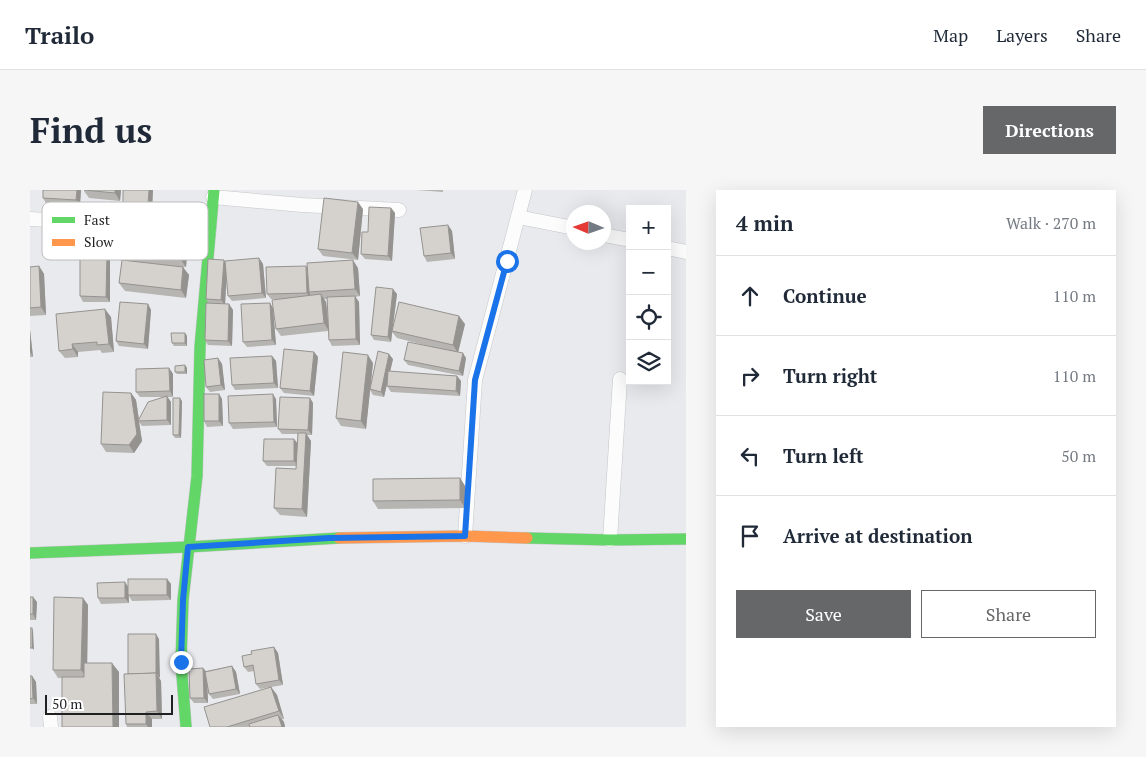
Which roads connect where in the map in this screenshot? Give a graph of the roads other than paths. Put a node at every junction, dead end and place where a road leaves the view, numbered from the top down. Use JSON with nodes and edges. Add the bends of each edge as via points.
{"nodes":[{"id":1,"x":525,"y":190,"type":"edge"},
{"id":2,"x":213,"y":193,"type":"edge"},
{"id":3,"x":399,"y":210,"type":"dead end"},
{"id":4,"x":518,"y":217,"type":"junction"},
{"id":5,"x":566,"y":226,"type":"edge"},
{"id":6,"x":209,"y":230,"type":"joint"},
{"id":7,"x":611,"y":236,"type":"edge"},
{"id":8,"x":626,"y":239,"type":"edge"},
{"id":9,"x":208,"y":243,"type":"edge"},
{"id":10,"x":671,"y":249,"type":"edge"},
{"id":11,"x":686,"y":252,"type":"edge"},
{"id":12,"x":207,"y":260,"type":"edge"},
{"id":13,"x":620,"y":379,"type":"dead end"},
{"id":14,"x":465,"y":536,"type":"junction"},
{"id":15,"x":686,"y":539,"type":"edge"},
{"id":16,"x":610,"y":540,"type":"junction"},
{"id":17,"x":188,"y":547,"type":"junction"},
{"id":18,"x":30,"y":553,"type":"edge"},
{"id":19,"x":186,"y":727,"type":"edge"}],
"edges":[{"from":1,"to":4,"type":"street"},
{"from":2,"to":3,"type":"street","via":[[302,204]]},
{"from":2,"to":6,"type":"street"},
{"from":4,"to":5,"type":"street"},
{"from":4,"to":14,"type":"street","via":[[475,380]]},
{"from":6,"to":9,"type":"street"},
{"from":7,"to":8,"type":"street"},
{"from":10,"to":11,"type":"street"},
{"from":12,"to":17,"type":"street","via":[[200,346],[197,476]]},
{"from":13,"to":16,"type":"street"},
{"from":14,"to":16,"type":"street"},
{"from":14,"to":17,"type":"street","via":[[329,538]]},
{"from":15,"to":16,"type":"street"},
{"from":17,"to":18,"type":"street"},
{"from":17,"to":19,"type":"street","via":[[181,662]]}]}
